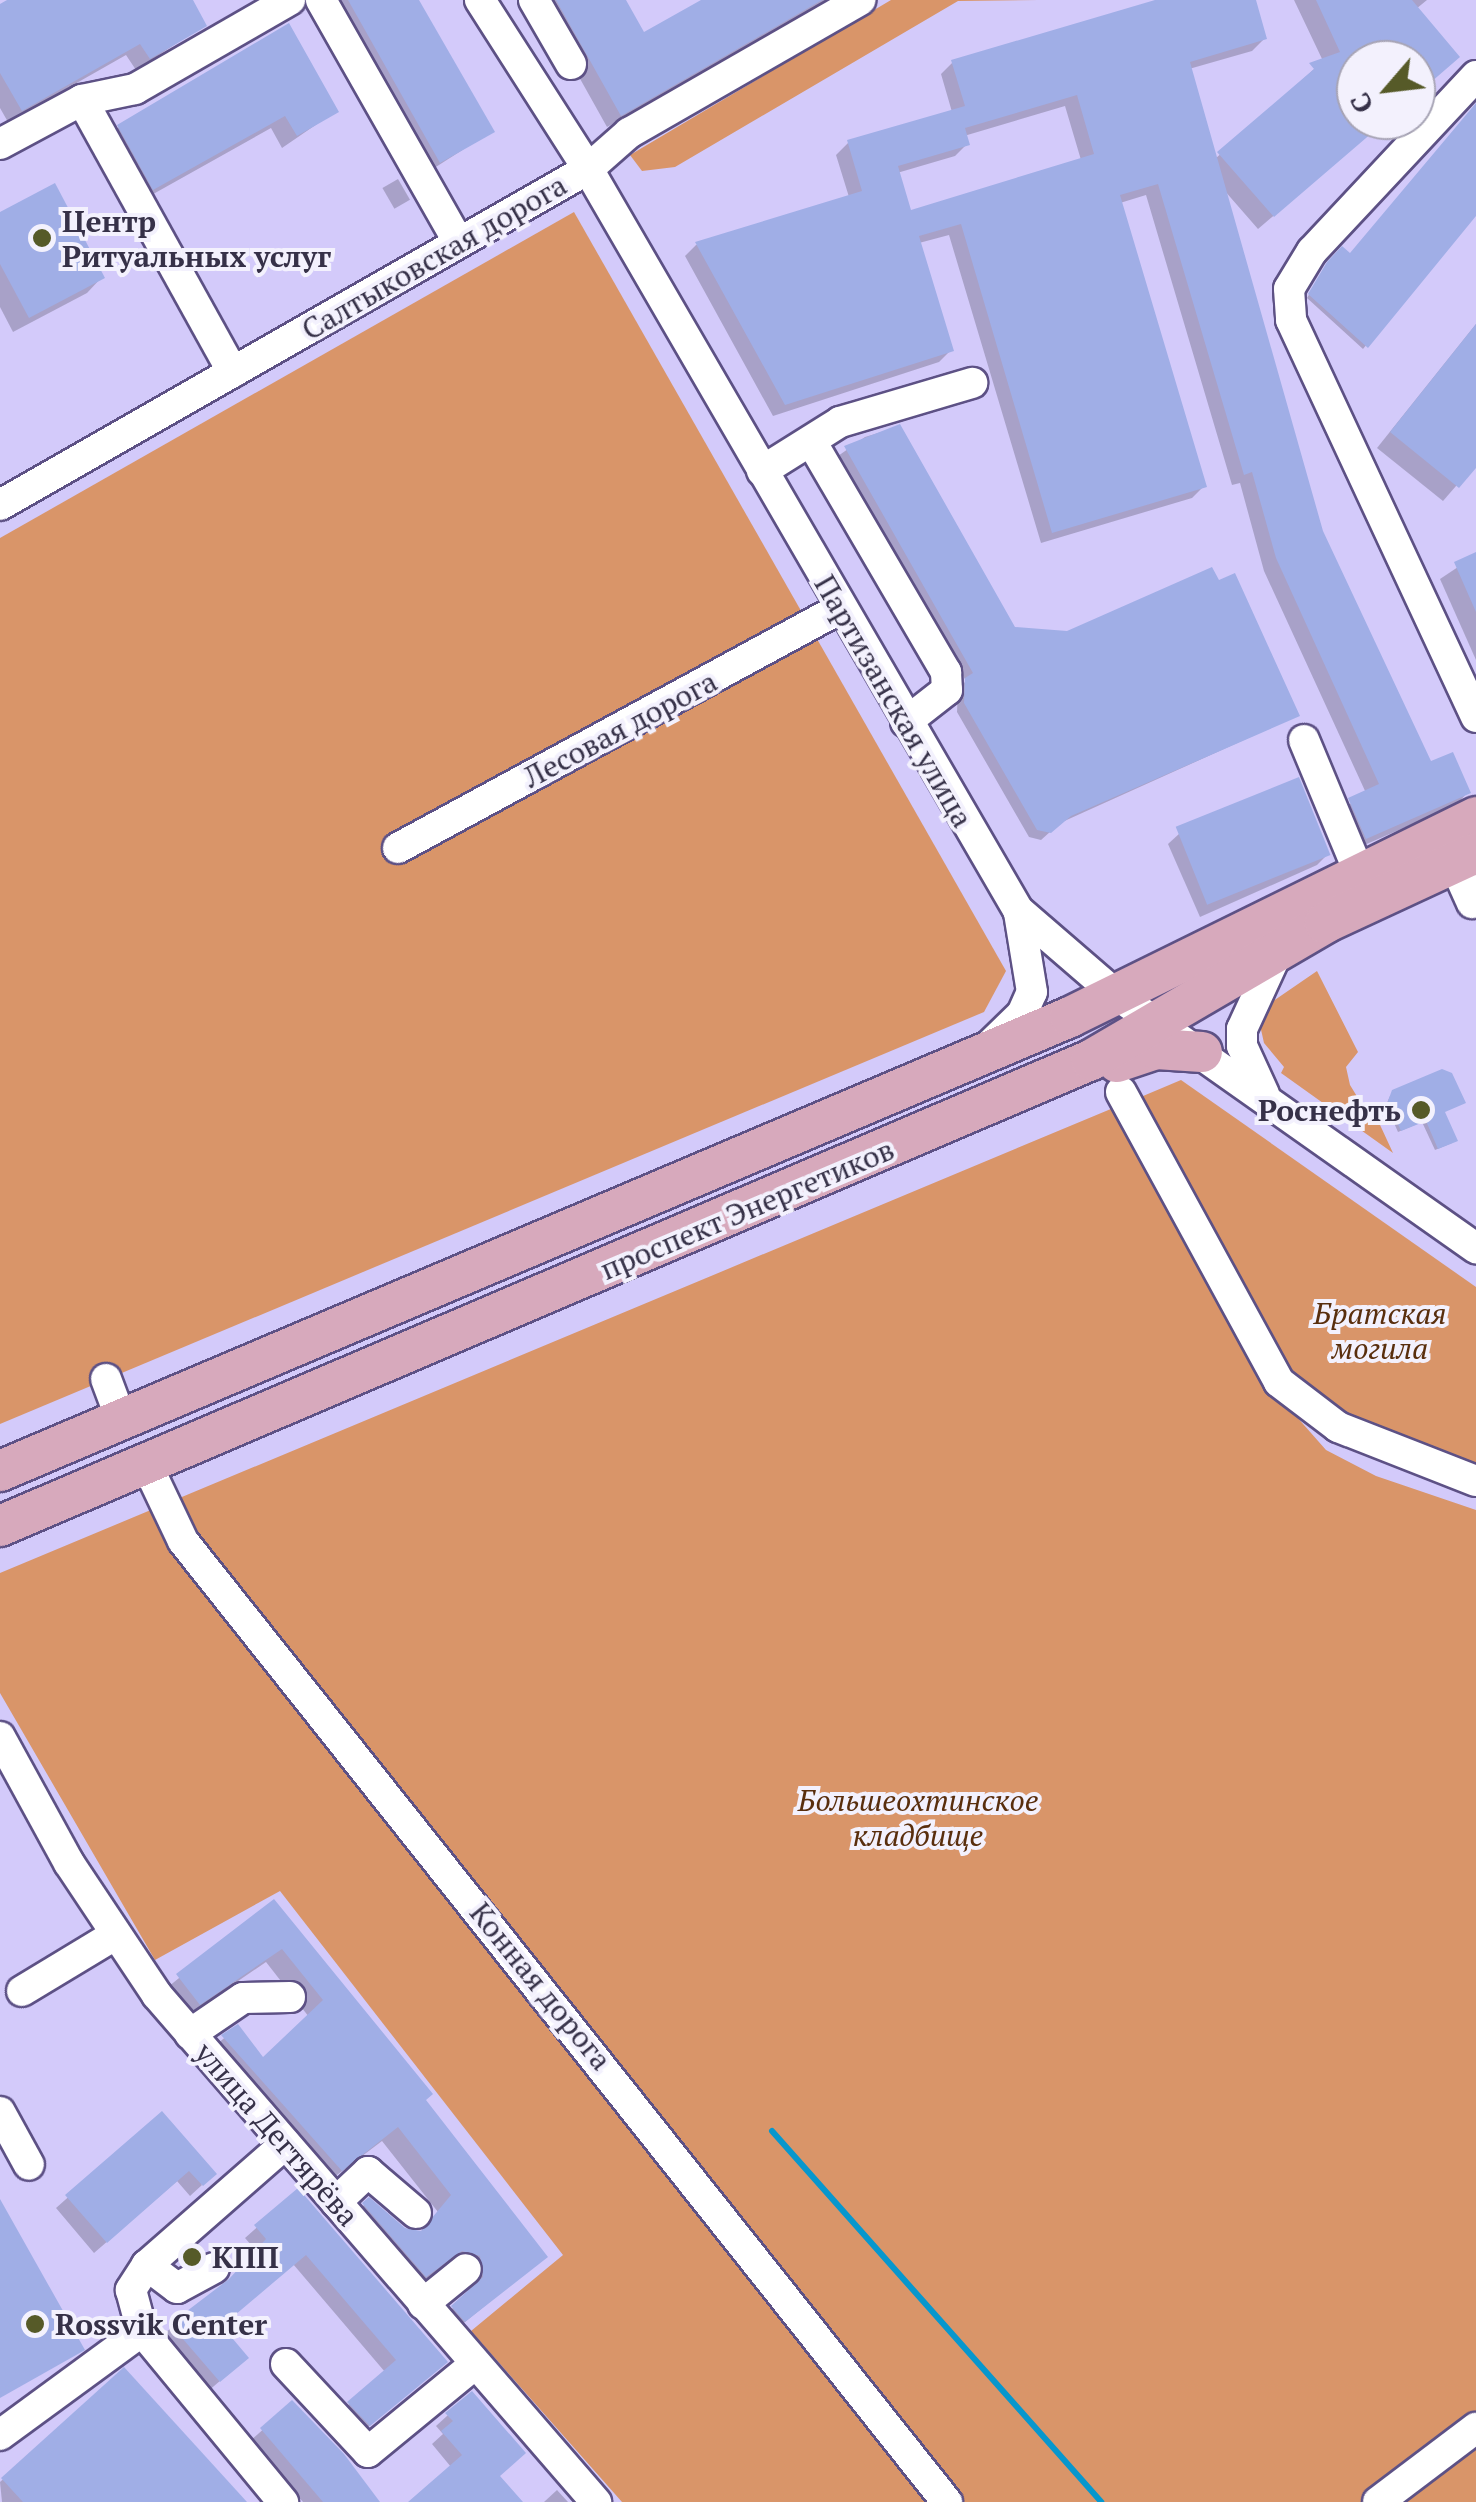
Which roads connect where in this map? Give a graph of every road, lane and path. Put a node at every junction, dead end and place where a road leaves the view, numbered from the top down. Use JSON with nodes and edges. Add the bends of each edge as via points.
{"nodes":[{"id":1,"x":290,"y":0,"type":"edge"},
{"id":2,"x":321,"y":0,"type":"edge"},
{"id":3,"x":480,"y":0,"type":"edge"},
{"id":4,"x":534,"y":0,"type":"edge"},
{"id":5,"x":860,"y":0,"type":"edge"},
{"id":6,"x":571,"y":64,"type":"dead end"},
{"id":7,"x":1476,"y":76,"type":"edge"},
{"id":8,"x":82,"y":100,"type":"junction"},
{"id":9,"x":0,"y":144,"type":"edge"},
{"id":10,"x":588,"y":170,"type":"junction"},
{"id":11,"x":459,"y":243,"type":"junction"},
{"id":12,"x":233,"y":372,"type":"junction"},
{"id":13,"x":972,"y":382,"type":"dead end"},
{"id":14,"x":811,"y":441,"type":"junction"},
{"id":15,"x":762,"y":471,"type":"junction"},
{"id":16,"x":0,"y":505,"type":"edge"},
{"id":17,"x":840,"y":608,"type":"junction"},
{"id":18,"x":1476,"y":716,"type":"edge"},
{"id":19,"x":906,"y":722,"type":"junction"},
{"id":20,"x":1304,"y":740,"type":"dead end"},
{"id":21,"x":1476,"y":817,"type":"edge"},
{"id":22,"x":398,"y":848,"type":"dead end"},
{"id":23,"x":1465,"y":858,"type":"edge"},
{"id":24,"x":1358,"y":870,"type":"junction"},
{"id":25,"x":1472,"y":903,"type":"dead end"},
{"id":26,"x":1018,"y":910,"type":"junction"},
{"id":27,"x":1279,"y":948,"type":"junction"},
{"id":28,"x":1114,"y":994,"type":"junction"},
{"id":29,"x":1156,"y":1023,"type":"junction"},
{"id":30,"x":1202,"y":1052,"type":"junction"},
{"id":31,"x":978,"y":1054,"type":"junction"},
{"id":32,"x":1121,"y":1092,"type":"dead end"},
{"id":33,"x":1014,"y":1094,"type":"junction"},
{"id":34,"x":1266,"y":1096,"type":"junction"},
{"id":35,"x":1476,"y":1248,"type":"edge"},
{"id":36,"x":106,"y":1380,"type":"dead end"},
{"id":37,"x":122,"y":1419,"type":"junction"},
{"id":38,"x":146,"y":1464,"type":"junction"},
{"id":39,"x":0,"y":1470,"type":"edge"},
{"id":40,"x":1476,"y":1481,"type":"edge"},
{"id":41,"x":0,"y":1526,"type":"edge"},
{"id":42,"x":0,"y":1736,"type":"edge"},
{"id":43,"x":114,"y":1936,"type":"junction"},
{"id":44,"x":22,"y":1990,"type":"dead end"},
{"id":45,"x":290,"y":1997,"type":"dead end"},
{"id":46,"x":190,"y":2034,"type":"junction"},
{"id":47,"x":0,"y":2112,"type":"edge"},
{"id":48,"x":285,"y":2144,"type":"junction"},
{"id":49,"x":29,"y":2165,"type":"dead end"},
{"id":50,"x":336,"y":2202,"type":"junction"},
{"id":51,"x":416,"y":2213,"type":"dead end"},
{"id":52,"x":147,"y":2265,"type":"junction"},
{"id":53,"x":214,"y":2268,"type":"dead end"},
{"id":54,"x":466,"y":2270,"type":"dead end"},
{"id":55,"x":423,"y":2304,"type":"junction"},
{"id":56,"x":142,"y":2331,"type":"junction"},
{"id":57,"x":286,"y":2364,"type":"dead end"},
{"id":58,"x":474,"y":2364,"type":"junction"},
{"id":59,"x":1476,"y":2428,"type":"edge"},
{"id":60,"x":0,"y":2435,"type":"edge"},
{"id":61,"x":282,"y":2502,"type":"edge"},
{"id":62,"x":596,"y":2502,"type":"edge"},
{"id":63,"x":947,"y":2502,"type":"edge"},
{"id":64,"x":1378,"y":2502,"type":"edge"}],
"edges":[{"from":1,"to":8,"type":"street","via":[[135,90]]},
{"from":2,"to":11,"type":"street"},
{"from":3,"to":10,"type":"street","name":"Партизанская улица"},
{"from":4,"to":6,"type":"street"},
{"from":5,"to":10,"type":"street","name":"Салтыковская дорога","via":[[628,133]]},
{"from":7,"to":18,"type":"street","via":[[1312,251],[1289,289],[1291,320]]},
{"from":8,"to":9,"type":"street"},
{"from":8,"to":12,"type":"street"},
{"from":10,"to":11,"type":"street","name":"Салтыковская дорога"},
{"from":10,"to":15,"type":"street","name":"Партизанская улица"},
{"from":11,"to":12,"type":"street","name":"Салтыковская дорога"},
{"from":12,"to":16,"type":"street","name":"Салтыковская дорога"},
{"from":13,"to":14,"type":"street","via":[[840,422]]},
{"from":14,"to":15,"type":"street"},
{"from":14,"to":19,"type":"street","via":[[946,672],[947,690]]},
{"from":15,"to":17,"type":"street","name":"Партизанская улица"},
{"from":17,"to":19,"type":"street","name":"Партизанская улица"},
{"from":17,"to":22,"type":"street","name":"Лесовая дорога"},
{"from":19,"to":26,"type":"street","name":"Партизанская улица"},
{"from":20,"to":24,"type":"street"},
{"from":21,"to":24,"type":"main road","name":"проспект Энергетиков"},
{"from":23,"to":25,"type":"street"},
{"from":23,"to":27,"type":"main road","name":"проспект Энергетиков"},
{"from":24,"to":28,"type":"main road","name":"проспект Энергетиков"},
{"from":26,"to":28,"type":"street","name":"Партизанская улица"},
{"from":26,"to":31,"type":"street","via":[[1029,942],[1032,992],[1022,1014]]},
{"from":27,"to":29,"type":"main road","name":"проспект Энергетиков"},
{"from":27,"to":34,"type":"street","via":[[1242,1029],[1242,1046]]},
{"from":28,"to":29,"type":"street","name":"Партизанская улица"},
{"from":28,"to":31,"type":"main road","name":"проспект Энергетиков"},
{"from":29,"to":30,"type":"street","name":"Партизанская улица"},
{"from":29,"to":33,"type":"main road","name":"проспект Энергетиков"},
{"from":30,"to":33,"type":"main road","via":[[1140,1052],[1044,1094]]},
{"from":30,"to":34,"type":"street","name":"Партизанская улица"},
{"from":31,"to":37,"type":"main road","name":"проспект Энергетиков"},
{"from":32,"to":40,"type":"street","via":[[1279,1382],[1338,1427]]},
{"from":33,"to":38,"type":"main road","name":"проспект Энергетиков"},
{"from":34,"to":35,"type":"street","name":"Партизанская улица"},
{"from":36,"to":37,"type":"street"},
{"from":37,"to":39,"type":"main road","name":"проспект Энергетиков"},
{"from":38,"to":41,"type":"main road","name":"проспект Энергетиков"},
{"from":38,"to":63,"type":"street","name":"Конная дорога","via":[[184,1541]]},
{"from":42,"to":43,"type":"street","name":"улица Дегтярёва"},
{"from":43,"to":44,"type":"street"},
{"from":43,"to":46,"type":"street","name":"улица Дегтярёва"},
{"from":45,"to":46,"type":"street","via":[[243,1998]]},
{"from":46,"to":48,"type":"street","name":"улица Дегтярёва"},
{"from":47,"to":49,"type":"street"},
{"from":48,"to":50,"type":"street","name":"улица Дегтярёва"},
{"from":48,"to":52,"type":"street"},
{"from":50,"to":51,"type":"street","via":[[368,2172]]},
{"from":50,"to":55,"type":"street","name":"улица Дегтярёва"},
{"from":52,"to":53,"type":"street","via":[[177,2288]]},
{"from":52,"to":56,"type":"street","via":[[130,2290]]},
{"from":54,"to":55,"type":"street"},
{"from":55,"to":58,"type":"street","name":"улица Дегтярёва"},
{"from":56,"to":60,"type":"street"},
{"from":56,"to":61,"type":"street"},
{"from":57,"to":58,"type":"street","via":[[368,2452]]},
{"from":58,"to":62,"type":"street","name":"улица Дегтярёва"},
{"from":59,"to":64,"type":"street"}]}
